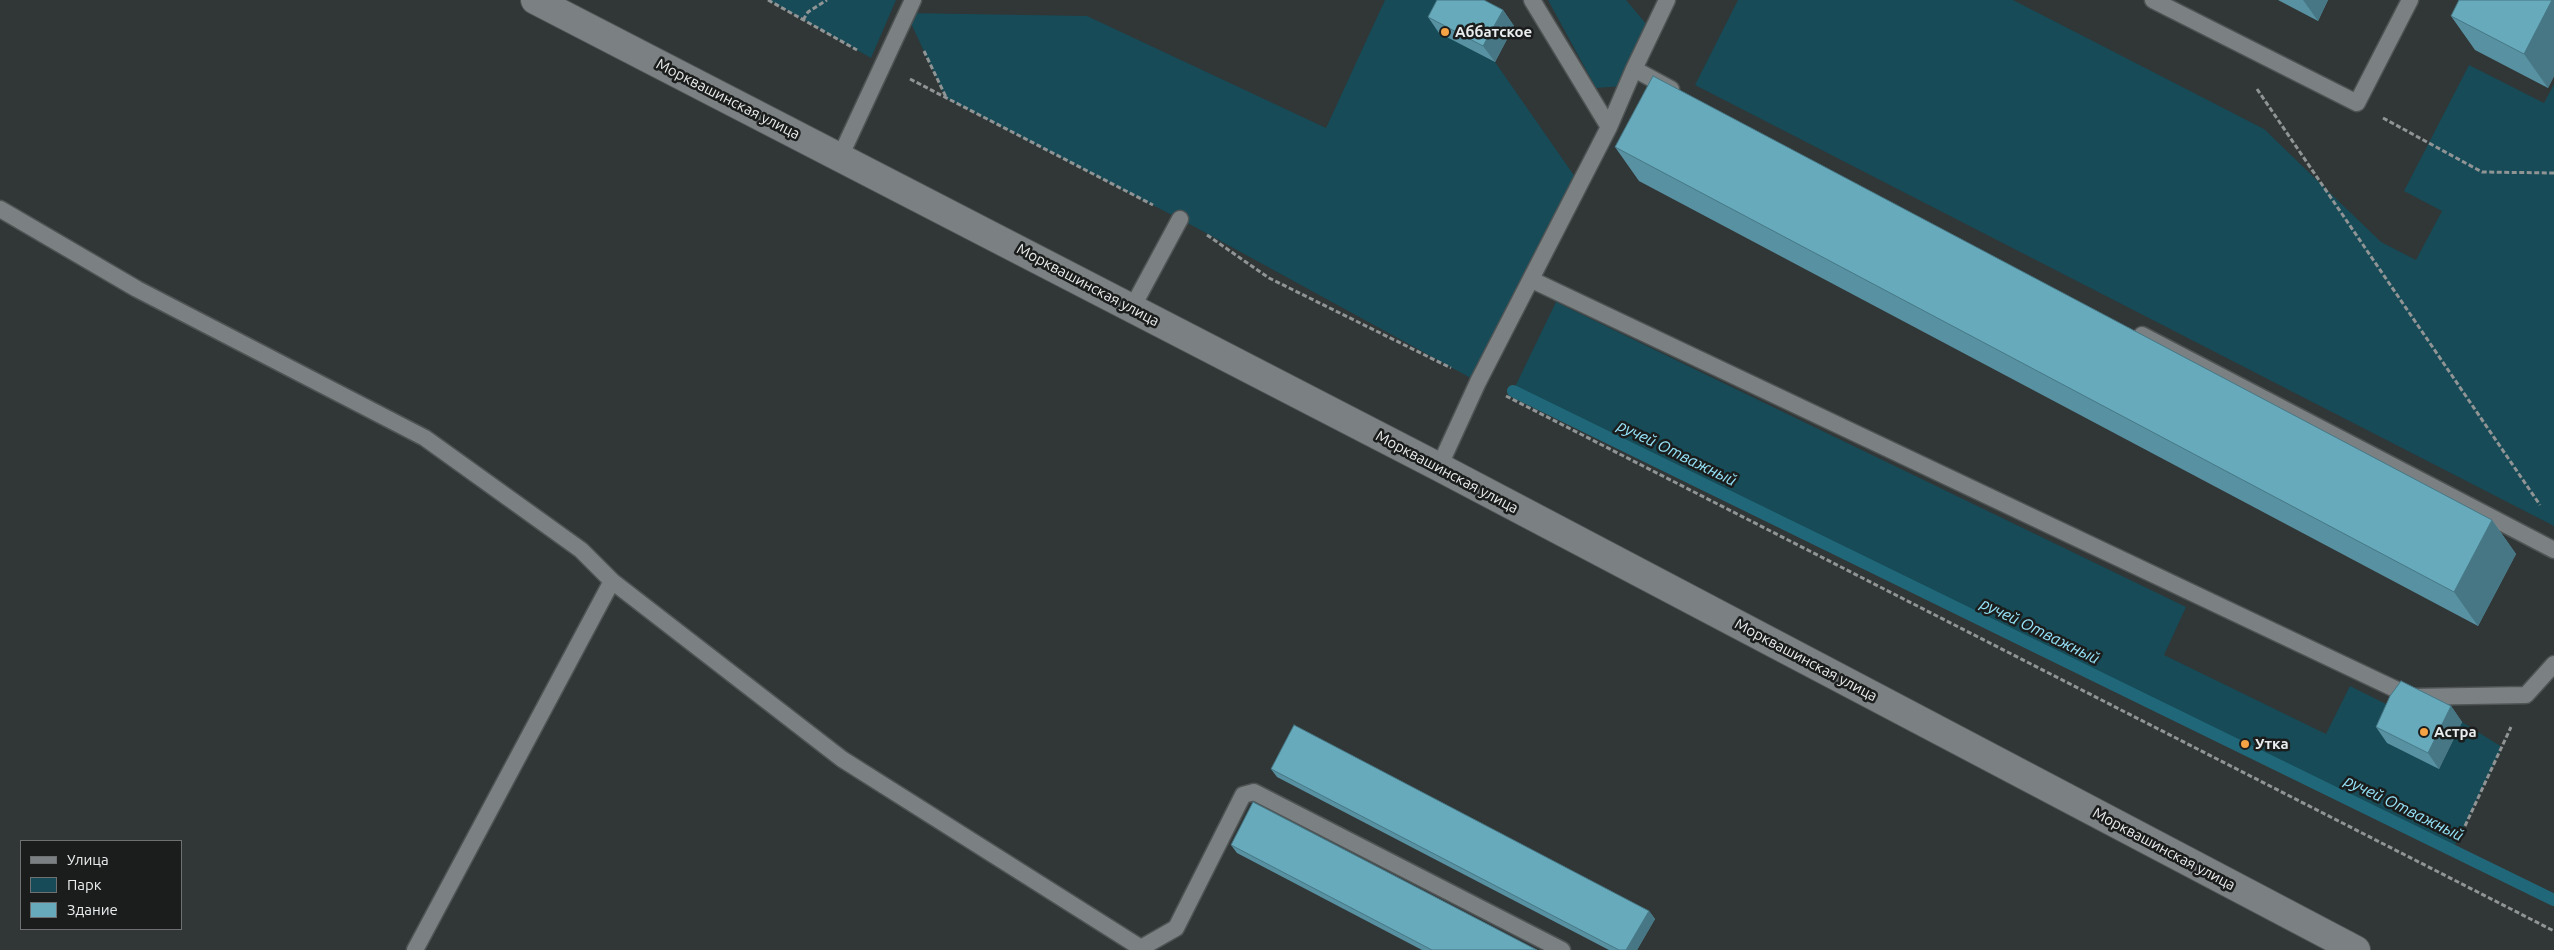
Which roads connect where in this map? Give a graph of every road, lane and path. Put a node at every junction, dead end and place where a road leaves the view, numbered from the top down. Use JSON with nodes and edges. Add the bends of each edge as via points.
{"nodes":[{"id":1,"x":535,"y":0,"type":"edge"},
{"id":2,"x":768,"y":0,"type":"edge"},
{"id":3,"x":827,"y":0,"type":"edge"},
{"id":4,"x":1532,"y":0,"type":"edge"},
{"id":5,"x":1667,"y":0,"type":"edge"},
{"id":6,"x":2153,"y":0,"type":"edge"},
{"id":7,"x":2410,"y":0,"type":"edge"},
{"id":8,"x":909,"y":7,"type":"edge"},
{"id":9,"x":803,"y":20,"type":"junction"},
{"id":10,"x":882,"y":65,"type":"junction"},
{"id":11,"x":1634,"y":69,"type":"junction"},
{"id":12,"x":2253,"y":83,"type":"dead end"},
{"id":13,"x":1687,"y":97,"type":"edge"},
{"id":14,"x":946,"y":98,"type":"junction"},
{"id":15,"x":2356,"y":103,"type":"junction"},
{"id":16,"x":1608,"y":127,"type":"junction"},
{"id":17,"x":840,"y":157,"type":"junction"},
{"id":18,"x":2554,"y":173,"type":"edge"},
{"id":19,"x":0,"y":209,"type":"edge"},
{"id":20,"x":1180,"y":219,"type":"junction"},
{"id":21,"x":1532,"y":280,"type":"junction"},
{"id":22,"x":1132,"y":308,"type":"junction"},
{"id":23,"x":2129,"y":328,"type":"edge"},
{"id":24,"x":1478,"y":382,"type":"junction"},
{"id":25,"x":1439,"y":467,"type":"junction"},
{"id":26,"x":2543,"y":510,"type":"dead end"},
{"id":27,"x":2554,"y":550,"type":"edge"},
{"id":28,"x":612,"y":581,"type":"junction"},
{"id":29,"x":2554,"y":664,"type":"edge"},
{"id":30,"x":2526,"y":695,"type":"junction"},
{"id":31,"x":2465,"y":826,"type":"dead end"},
{"id":32,"x":2554,"y":931,"type":"edge"},
{"id":33,"x":1142,"y":949,"type":"edge"},
{"id":34,"x":415,"y":950,"type":"edge"},
{"id":35,"x":1562,"y":950,"type":"edge"},
{"id":36,"x":2356,"y":950,"type":"edge"}],
"edges":[{"from":1,"to":17,"type":"street","name":"Морквашинская улица"},
{"from":2,"to":9,"type":"path"},
{"from":3,"to":9,"type":"path","via":[[808,12]]},
{"from":4,"to":16,"type":"lane"},
{"from":5,"to":11,"type":"lane"},
{"from":6,"to":15,"type":"lane"},
{"from":7,"to":15,"type":"lane"},
{"from":8,"to":10,"type":"lane"},
{"from":8,"to":14,"type":"path"},
{"from":9,"to":10,"type":"path"},
{"from":10,"to":14,"type":"path"},
{"from":10,"to":17,"type":"lane"},
{"from":11,"to":13,"type":"lane"},
{"from":11,"to":16,"type":"lane"},
{"from":12,"to":26,"type":"path"},
{"from":14,"to":20,"type":"path"},
{"from":15,"to":18,"type":"path","via":[[2482,172]]},
{"from":16,"to":21,"type":"lane"},
{"from":17,"to":22,"type":"street","name":"Морквашинская улица"},
{"from":19,"to":28,"type":"lane","via":[[137,289],[425,438],[581,550]]},
{"from":20,"to":22,"type":"lane"},
{"from":20,"to":24,"type":"path","via":[[1269,278]]},
{"from":21,"to":24,"type":"lane"},
{"from":21,"to":30,"type":"lane","via":[[2412,698]]},
{"from":22,"to":25,"type":"street","name":"Морквашинская улица"},
{"from":23,"to":27,"type":"lane"},
{"from":24,"to":25,"type":"lane"},
{"from":24,"to":32,"type":"path"},
{"from":25,"to":36,"type":"street","name":"Морквашинская улица"},
{"from":28,"to":33,"type":"lane","via":[[842,759]]},
{"from":28,"to":34,"type":"lane"},
{"from":29,"to":30,"type":"lane"},
{"from":30,"to":31,"type":"path"},
{"from":33,"to":35,"type":"lane","via":[[1176,928],[1243,795],[1254,792]]}]}
